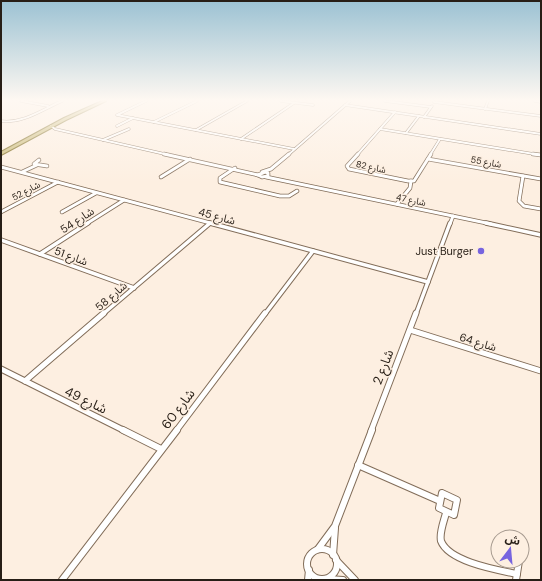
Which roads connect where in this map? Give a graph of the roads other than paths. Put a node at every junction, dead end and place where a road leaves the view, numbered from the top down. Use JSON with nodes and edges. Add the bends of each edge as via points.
{"nodes":[{"id":1,"x":43,"y":128,"type":"edge"},
{"id":2,"x":48,"y":128,"type":"edge"},
{"id":3,"x":54,"y":128,"type":"edge"},
{"id":4,"x":186,"y":128,"type":"edge"},
{"id":5,"x":199,"y":128,"type":"edge"},
{"id":6,"x":257,"y":128,"type":"edge"},
{"id":7,"x":318,"y":128,"type":"edge"},
{"id":8,"x":410,"y":128,"type":"edge"},
{"id":9,"x":500,"y":128,"type":"edge"},
{"id":10,"x":129,"y":129,"type":"dead end"},
{"id":11,"x":380,"y":129,"type":"joint"},
{"id":12,"x":57,"y":130,"type":"junction"},
{"id":13,"x":196,"y":130,"type":"junction"},
{"id":14,"x":43,"y":131,"type":"junction"},
{"id":15,"x":406,"y":133,"type":"junction"},
{"id":16,"x":541,"y":134,"type":"edge"},
{"id":17,"x":241,"y":139,"type":"junction"},
{"id":18,"x":440,"y":139,"type":"junction"},
{"id":19,"x":104,"y":140,"type":"junction"},
{"id":20,"x":294,"y":149,"type":"junction"},
{"id":21,"x":1,"y":153,"type":"edge"},
{"id":22,"x":541,"y":155,"type":"edge"},
{"id":23,"x":191,"y":159,"type":"junction"},
{"id":24,"x":428,"y":159,"type":"junction"},
{"id":25,"x":39,"y":160,"type":"dead end"},
{"id":26,"x":38,"y":165,"type":"junction"},
{"id":27,"x":47,"y":166,"type":"dead end"},
{"id":28,"x":1,"y":167,"type":"edge"},
{"id":29,"x":234,"y":168,"type":"junction"},
{"id":30,"x":271,"y":169,"type":"junction"},
{"id":31,"x":22,"y":172,"type":"junction"},
{"id":32,"x":249,"y":172,"type":"junction"},
{"id":33,"x":262,"y":172,"type":"junction"},
{"id":34,"x":258,"y":175,"type":"junction"},
{"id":35,"x":268,"y":175,"type":"junction"},
{"id":36,"x":523,"y":176,"type":"junction"},
{"id":37,"x":161,"y":177,"type":"dead end"},
{"id":38,"x":541,"y":179,"type":"edge"},
{"id":39,"x":411,"y":181,"type":"junction"},
{"id":40,"x":58,"y":182,"type":"junction"},
{"id":41,"x":304,"y":184,"type":"junction"},
{"id":42,"x":96,"y":192,"type":"junction"},
{"id":43,"x":124,"y":200,"type":"junction"},
{"id":44,"x":397,"y":204,"type":"junction"},
{"id":45,"x":541,"y":210,"type":"edge"},
{"id":46,"x":1,"y":212,"type":"edge"},
{"id":47,"x":62,"y":212,"type":"dead end"},
{"id":48,"x":453,"y":216,"type":"junction"},
{"id":49,"x":209,"y":224,"type":"junction"},
{"id":50,"x":541,"y":235,"type":"edge"},
{"id":51,"x":1,"y":240,"type":"edge"},
{"id":52,"x":313,"y":251,"type":"junction"},
{"id":53,"x":40,"y":254,"type":"junction"},
{"id":54,"x":428,"y":282,"type":"junction"},
{"id":55,"x":134,"y":288,"type":"junction"},
{"id":56,"x":410,"y":330,"type":"junction"},
{"id":57,"x":1,"y":369,"type":"edge"},
{"id":58,"x":541,"y":371,"type":"edge"},
{"id":59,"x":25,"y":382,"type":"junction"},
{"id":60,"x":161,"y":449,"type":"junction"},
{"id":61,"x":358,"y":465,"type":"junction"},
{"id":62,"x":440,"y":500,"type":"junction"},
{"id":63,"x":446,"y":513,"type":"junction"},
{"id":64,"x":335,"y":526,"type":"junction"},
{"id":65,"x":318,"y":549,"type":"junction"},
{"id":66,"x":334,"y":557,"type":"junction"},
{"id":67,"x":309,"y":570,"type":"junction"},
{"id":68,"x":516,"y":577,"type":"edge"},
{"id":69,"x":62,"y":580,"type":"edge"},
{"id":70,"x":308,"y":580,"type":"edge"},
{"id":71,"x":326,"y":580,"type":"edge"},
{"id":72,"x":344,"y":580,"type":"edge"},
{"id":73,"x":356,"y":580,"type":"edge"}],
"edges":[{"from":1,"to":21,"type":"main road"},
{"from":2,"to":14,"type":"main road"},
{"from":3,"to":12,"type":"street"},
{"from":4,"to":13,"type":"street"},
{"from":5,"to":13,"type":"street"},
{"from":6,"to":17,"type":"street"},
{"from":7,"to":20,"type":"street"},
{"from":8,"to":15,"type":"street"},
{"from":9,"to":16,"type":"street"},
{"from":10,"to":19,"type":"street"},
{"from":11,"to":15,"type":"street"},
{"from":11,"to":39,"type":"street","name":"شارع 82","via":[[348,168]]},
{"from":12,"to":14,"type":"street"},
{"from":12,"to":19,"type":"street"},
{"from":13,"to":17,"type":"street"},
{"from":14,"to":21,"type":"main road"},
{"from":15,"to":18,"type":"street"},
{"from":17,"to":20,"type":"street"},
{"from":18,"to":22,"type":"street"},
{"from":18,"to":24,"type":"street"},
{"from":19,"to":23,"type":"street"},
{"from":20,"to":30,"type":"street"},
{"from":23,"to":29,"type":"street"},
{"from":23,"to":37,"type":"street"},
{"from":24,"to":36,"type":"street","name":"شارع 55"},
{"from":24,"to":39,"type":"street","via":[[416,180]]},
{"from":25,"to":26,"type":"street","via":[[33,163]]},
{"from":26,"to":27,"type":"street"},
{"from":26,"to":31,"type":"street"},
{"from":28,"to":31,"type":"street","name":"شارع 45"},
{"from":29,"to":32,"type":"street"},
{"from":29,"to":41,"type":"street","via":[[219,181],[287,197],[293,196]]},
{"from":30,"to":33,"type":"street"},
{"from":30,"to":35,"type":"street"},
{"from":31,"to":40,"type":"street","name":"شارع 45"},
{"from":32,"to":33,"type":"street"},
{"from":32,"to":34,"type":"street"},
{"from":33,"to":34,"type":"street"},
{"from":33,"to":35,"type":"street"},
{"from":34,"to":35,"type":"street"},
{"from":35,"to":41,"type":"street","name":"شارع 47"},
{"from":36,"to":38,"type":"street","name":"شارع 55"},
{"from":36,"to":45,"type":"street","via":[[520,203]]},
{"from":39,"to":44,"type":"street","via":[[410,188]]},
{"from":40,"to":42,"type":"street","name":"شارع 45"},
{"from":40,"to":46,"type":"street","name":"شارع 52"},
{"from":41,"to":44,"type":"street","name":"شارع 47"},
{"from":42,"to":43,"type":"street","name":"شارع 45"},
{"from":42,"to":47,"type":"street"},
{"from":43,"to":49,"type":"street","name":"شارع 45"},
{"from":43,"to":53,"type":"street","name":"شارع 54"},
{"from":44,"to":48,"type":"street","name":"شارع 47"},
{"from":48,"to":50,"type":"street","name":"شارع 47"},
{"from":48,"to":54,"type":"street","name":"شارع 2"},
{"from":49,"to":52,"type":"street","name":"شارع 45"},
{"from":49,"to":55,"type":"street","name":"شارع 58"},
{"from":51,"to":53,"type":"street","name":"شارع 51"},
{"from":52,"to":54,"type":"street","name":"شارع 45"},
{"from":52,"to":60,"type":"street","name":"شارع 60"},
{"from":53,"to":55,"type":"street","name":"شارع 51"},
{"from":54,"to":56,"type":"street","name":"شارع 2"},
{"from":55,"to":59,"type":"street","name":"شارع 58"},
{"from":56,"to":58,"type":"street","name":"شارع 64"},
{"from":56,"to":61,"type":"street","name":"شارع 2"},
{"from":57,"to":59,"type":"street","name":"شارع 49"},
{"from":59,"to":60,"type":"street","name":"شارع 49"},
{"from":60,"to":69,"type":"street","name":"شارع 60"},
{"from":61,"to":62,"type":"street"},
{"from":61,"to":64,"type":"street","name":"شارع 2"},
{"from":62,"to":63,"type":"street","via":[[439,508]]},
{"from":62,"to":63,"type":"street","via":[[441,494],[444,493],[458,500],[456,513]]},
{"from":63,"to":68,"type":"street","via":[[441,538],[447,550],[474,563]]},
{"from":64,"to":65,"type":"street","name":"شارع 2"},
{"from":64,"to":66,"type":"street","name":"شارع 2"},
{"from":65,"to":66,"type":"street","via":[[326,550]]},
{"from":65,"to":67,"type":"street","via":[[308,557]]},
{"from":66,"to":71,"type":"street","via":[[335,571]]},
{"from":66,"to":73,"type":"street"},
{"from":67,"to":70,"type":"street"},
{"from":67,"to":71,"type":"street","via":[[317,579]]},
{"from":71,"to":72,"type":"street"}]}
